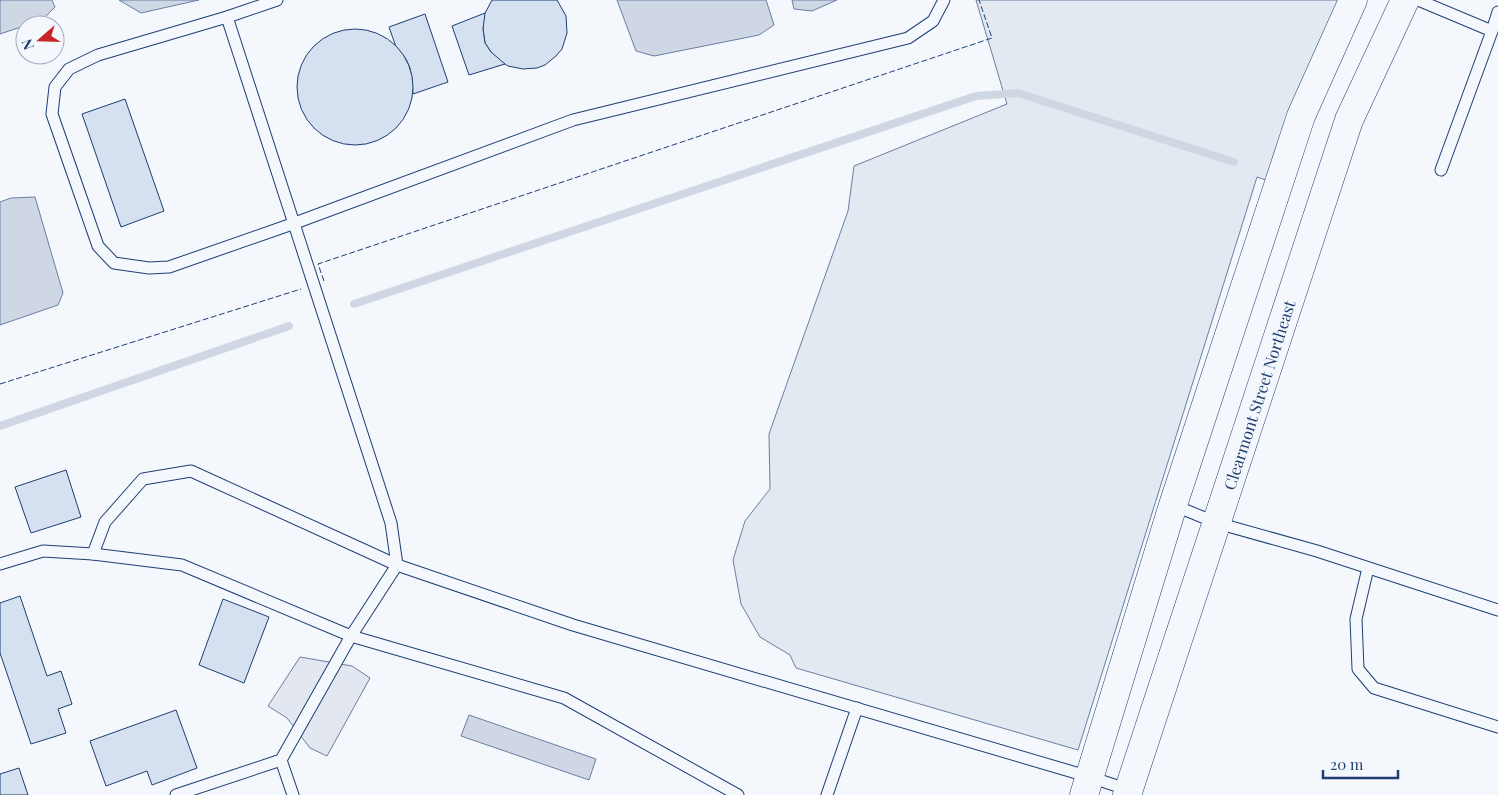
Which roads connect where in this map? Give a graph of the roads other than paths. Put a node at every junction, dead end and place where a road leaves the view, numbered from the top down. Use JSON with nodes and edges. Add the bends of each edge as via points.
{"nodes":[{"id":1,"x":277,"y":0,"type":"edge"},
{"id":2,"x":944,"y":0,"type":"edge"},
{"id":3,"x":1353,"y":0,"type":"edge"},
{"id":4,"x":1405,"y":0,"type":"edge"},
{"id":5,"x":1418,"y":0,"type":"edge"},
{"id":6,"x":1498,"y":12,"type":"edge"},
{"id":7,"x":227,"y":17,"type":"junction"},
{"id":8,"x":1492,"y":31,"type":"junction"},
{"id":9,"x":1442,"y":170,"type":"dead end"},
{"id":10,"x":295,"y":223,"type":"junction"},
{"id":11,"x":1173,"y":505,"type":"junction"},
{"id":12,"x":1216,"y":523,"type":"junction"},
{"id":13,"x":93,"y":554,"type":"junction"},
{"id":14,"x":0,"y":564,"type":"edge"},
{"id":15,"x":397,"y":565,"type":"junction"},
{"id":16,"x":1368,"y":568,"type":"junction"},
{"id":17,"x":1498,"y":610,"type":"edge"},
{"id":18,"x":351,"y":636,"type":"junction"},
{"id":19,"x":857,"y":708,"type":"junction"},
{"id":20,"x":1498,"y":727,"type":"edge"},
{"id":21,"x":281,"y":760,"type":"junction"},
{"id":22,"x":1087,"y":786,"type":"edge"},
{"id":23,"x":1128,"y":793,"type":"edge"},
{"id":24,"x":176,"y":795,"type":"edge"},
{"id":25,"x":293,"y":795,"type":"edge"},
{"id":26,"x":738,"y":795,"type":"edge"},
{"id":27,"x":827,"y":795,"type":"edge"}],
"edges":[{"from":1,"to":7,"type":"lane"},
{"from":2,"to":10,"type":"lane","via":[[933,21],[908,38],[573,120]]},
{"from":3,"to":11,"type":"street","via":[[1301,116]]},
{"from":4,"to":12,"type":"street","name":"Clearmont Street Northeast","via":[[1349,120]]},
{"from":5,"to":8,"type":"lane"},
{"from":6,"to":8,"type":"lane"},
{"from":7,"to":10,"type":"lane"},
{"from":7,"to":10,"type":"lane","via":[[98,54],[69,69],[55,87],[52,114],[98,246],[114,263],[169,267]]},
{"from":8,"to":9,"type":"lane"},
{"from":10,"to":15,"type":"lane","via":[[391,522]]},
{"from":11,"to":12,"type":"lane"},
{"from":11,"to":22,"type":"street"},
{"from":12,"to":16,"type":"lane"},
{"from":12,"to":23,"type":"street","name":"Clearmont Street Northeast"},
{"from":13,"to":14,"type":"lane","via":[[43,550]]},
{"from":13,"to":15,"type":"lane","via":[[105,522],[143,479],[191,472]]},
{"from":13,"to":18,"type":"lane","via":[[182,566]]},
{"from":15,"to":18,"type":"lane"},
{"from":15,"to":19,"type":"lane","via":[[573,625]]},
{"from":16,"to":17,"type":"lane"},
{"from":16,"to":20,"type":"lane","via":[[1356,619],[1358,669],[1374,688]]},
{"from":18,"to":21,"type":"lane"},
{"from":18,"to":26,"type":"lane","via":[[564,698]]},
{"from":19,"to":22,"type":"lane"},
{"from":19,"to":27,"type":"lane"},
{"from":21,"to":24,"type":"lane"},
{"from":21,"to":25,"type":"lane"},
{"from":22,"to":23,"type":"lane"}]}
